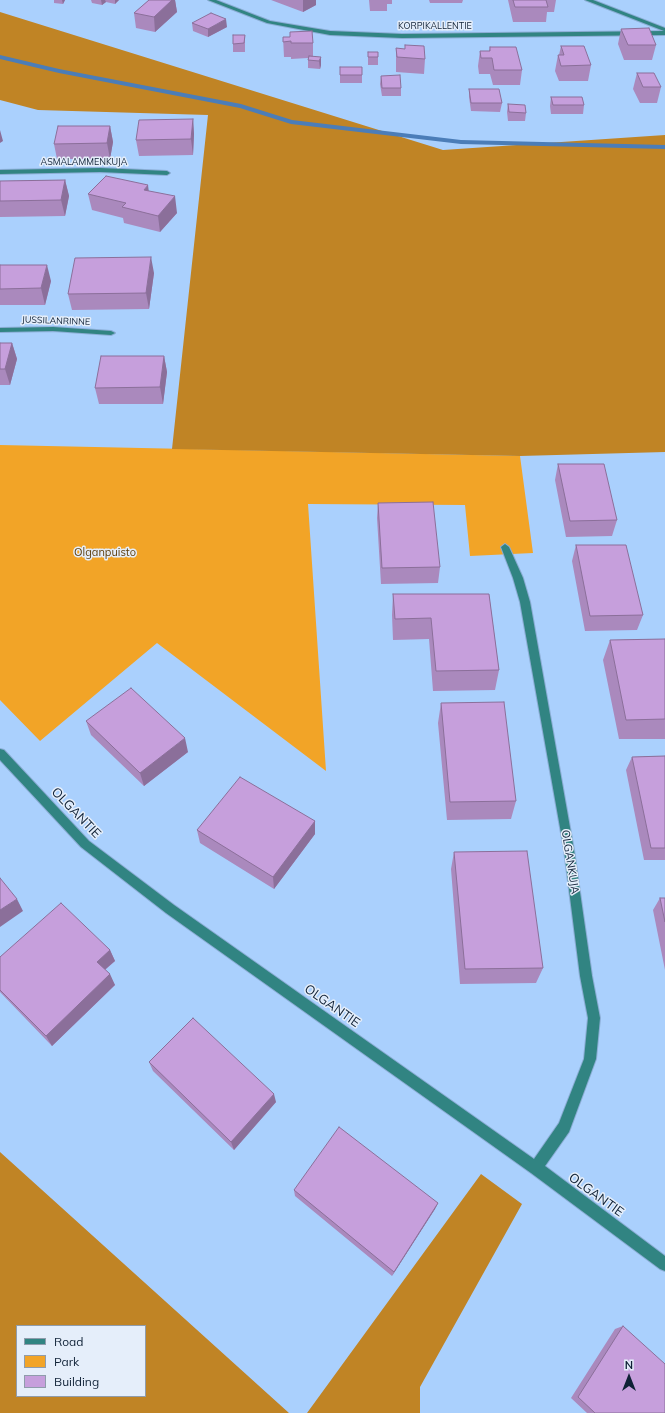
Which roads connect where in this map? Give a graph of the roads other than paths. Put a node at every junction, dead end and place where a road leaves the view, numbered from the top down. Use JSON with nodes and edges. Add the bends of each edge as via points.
{"nodes":[{"id":1,"x":211,"y":0,"type":"edge"},
{"id":2,"x":588,"y":0,"type":"edge"},
{"id":3,"x":665,"y":32,"type":"edge"},
{"id":4,"x":0,"y":172,"type":"edge"},
{"id":5,"x":168,"y":172,"type":"dead end"},
{"id":6,"x":0,"y":330,"type":"edge"},
{"id":7,"x":110,"y":333,"type":"dead end"},
{"id":8,"x":505,"y":547,"type":"dead end"},
{"id":9,"x":0,"y":753,"type":"edge"},
{"id":10,"x":536,"y":1168,"type":"junction"},
{"id":11,"x":665,"y":1264,"type":"edge"}],
"edges":[{"from":1,"to":3,"type":"street","name":"KORPIKALLENTIE","via":[[269,22],[330,33],[402,36]]},
{"from":2,"to":3,"type":"street"},
{"from":4,"to":5,"type":"street","name":"ASMALAMMENKUJA"},
{"from":6,"to":7,"type":"street","name":"JUSSILANRINNE","via":[[53,329]]},
{"from":8,"to":10,"type":"street","name":"OLGANKUJA","via":[[525,602],[569,850],[594,1018],[590,1059],[564,1127]]},
{"from":9,"to":10,"type":"street","name":"OLGANTIE","via":[[85,844],[170,909]]},
{"from":10,"to":11,"type":"street","name":"OLGANTIE"}]}
